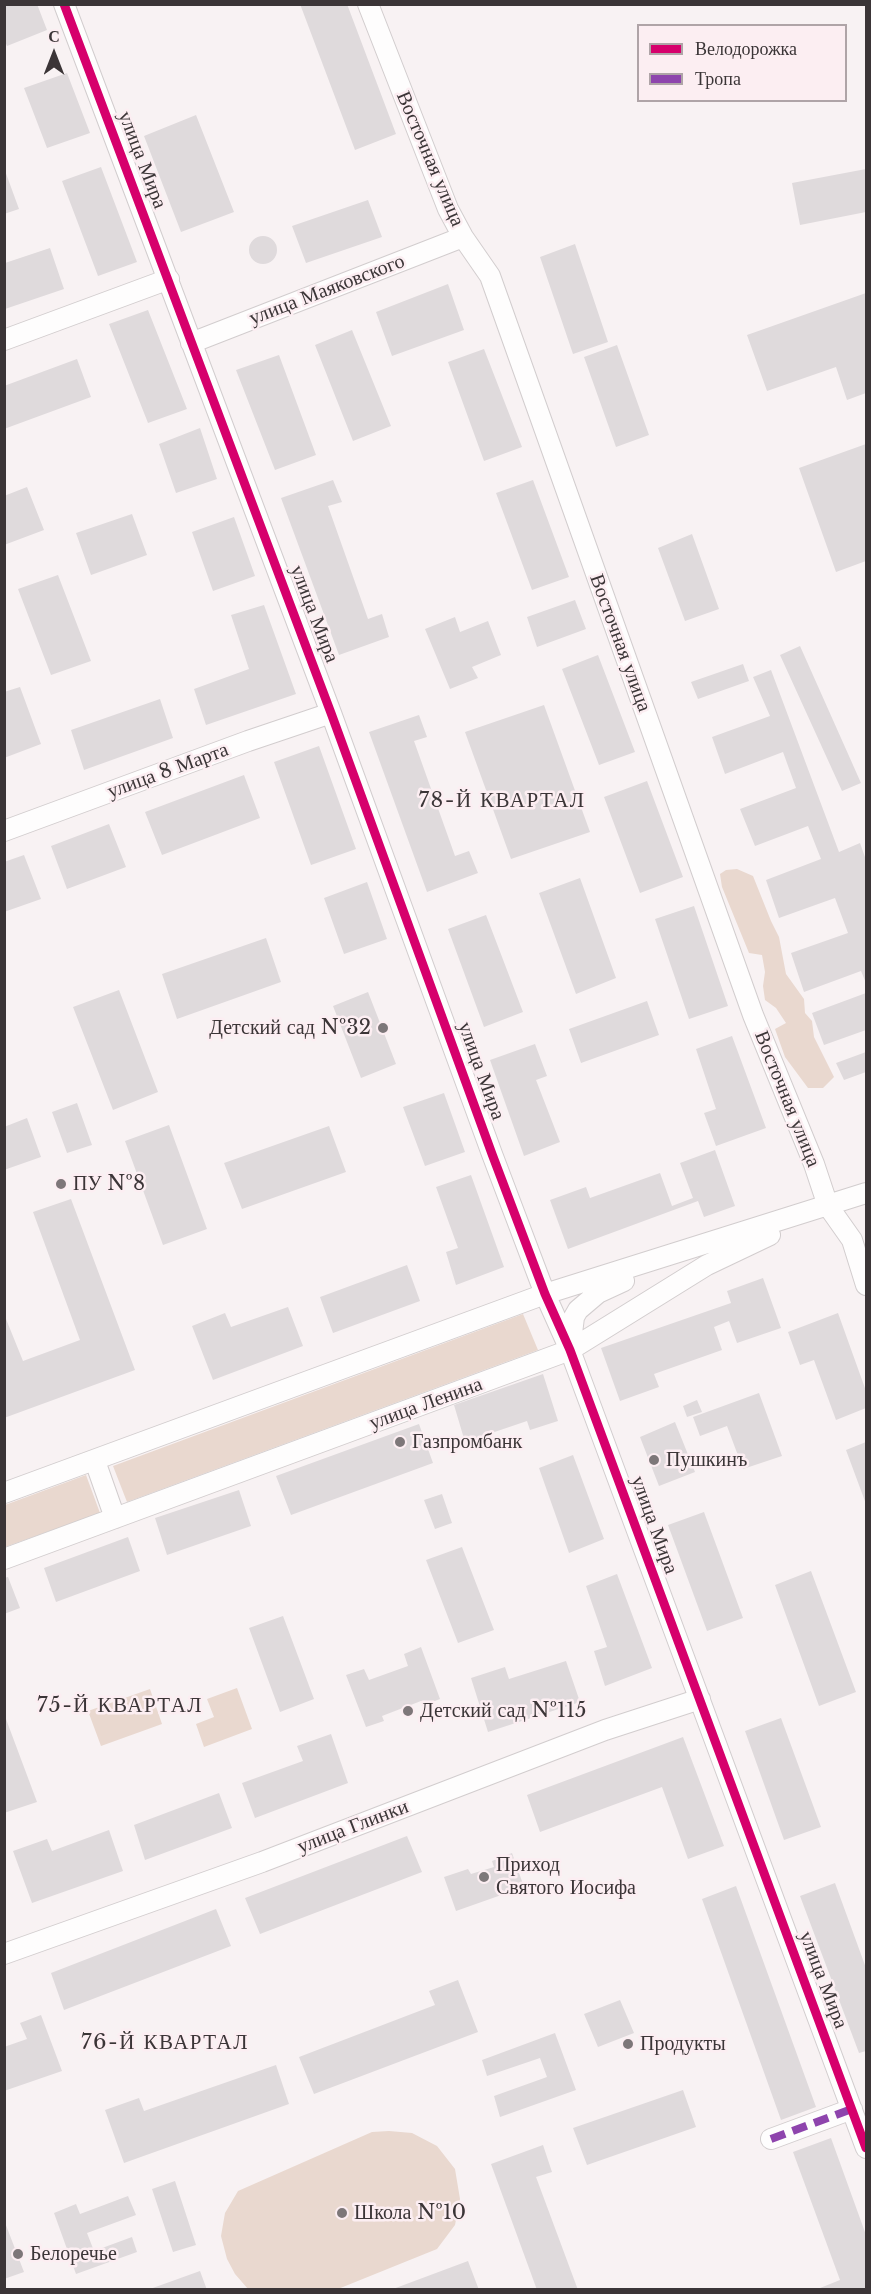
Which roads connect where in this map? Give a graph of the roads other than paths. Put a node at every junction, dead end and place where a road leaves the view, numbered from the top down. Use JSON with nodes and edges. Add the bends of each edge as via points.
{"nodes":[{"id":1,"x":64,"y":4,"type":"edge"},
{"id":2,"x":368,"y":4,"type":"edge"},
{"id":3,"x":463,"y":237,"type":"junction"},
{"id":4,"x":168,"y":279,"type":"junction"},
{"id":5,"x":4,"y":340,"type":"edge"},
{"id":6,"x":191,"y":343,"type":"junction"},
{"id":7,"x":331,"y":713,"type":"junction"},
{"id":8,"x":4,"y":831,"type":"edge"},
{"id":9,"x":867,"y":1193,"type":"edge"},
{"id":10,"x":828,"y":1206,"type":"junction"},
{"id":11,"x":686,"y":1251,"type":"junction"},
{"id":12,"x":867,"y":1285,"type":"edge"},
{"id":13,"x":545,"y":1294,"type":"junction"},
{"id":14,"x":570,"y":1350,"type":"junction"},
{"id":15,"x":95,"y":1461,"type":"junction"},
{"id":16,"x":4,"y":1493,"type":"edge"},
{"id":17,"x":114,"y":1518,"type":"junction"},
{"id":18,"x":4,"y":1559,"type":"edge"},
{"id":19,"x":700,"y":1698,"type":"junction"},
{"id":20,"x":4,"y":1953,"type":"edge"},
{"id":21,"x":852,"y":2109,"type":"junction"},
{"id":22,"x":771,"y":2139,"type":"dead end"},
{"id":23,"x":867,"y":2148,"type":"edge"}],
"edges":[{"from":1,"to":4,"type":"street","name":"улица Мира"},
{"from":2,"to":3,"type":"street","name":"Восточная улица","via":[[448,209]]},
{"from":3,"to":6,"type":"street","name":"улица Маяковского"},
{"from":3,"to":10,"type":"street","name":"Восточная улица","via":[[490,276],[707,888]]},
{"from":4,"to":5,"type":"street"},
{"from":4,"to":6,"type":"street","name":"улица Мира"},
{"from":6,"to":7,"type":"street","name":"улица Мира"},
{"from":7,"to":8,"type":"street","name":"улица 8 Марта"},
{"from":7,"to":13,"type":"street","name":"улица Мира"},
{"from":9,"to":10,"type":"street","name":"улица Ленина"},
{"from":10,"to":11,"type":"street","name":"улица Ленина"},
{"from":10,"to":12,"type":"street","name":"Восточная улица","via":[[852,1240]]},
{"from":10,"to":14,"type":"street","name":"улица Ленина","via":[[707,1265]]},
{"from":11,"to":13,"type":"street","name":"улица Ленина"},
{"from":11,"to":14,"type":"street","name":"улица Мира","via":[[583,1304],[574,1317]]},
{"from":13,"to":14,"type":"street","name":"улица Мира"},
{"from":13,"to":15,"type":"street","name":"улица Ленина"},
{"from":14,"to":17,"type":"street","name":"улица Ленина"},
{"from":14,"to":19,"type":"street","name":"улица Мира"},
{"from":15,"to":16,"type":"street","name":"улица Ленина"},
{"from":15,"to":17,"type":"street"},
{"from":17,"to":18,"type":"street","name":"улица Ленина"},
{"from":19,"to":20,"type":"street","name":"улица Глинки","via":[[605,1730],[262,1862]]},
{"from":19,"to":21,"type":"street","name":"улица Мира"},
{"from":21,"to":22,"type":"street"},
{"from":21,"to":23,"type":"street","name":"улица Мира"}]}
